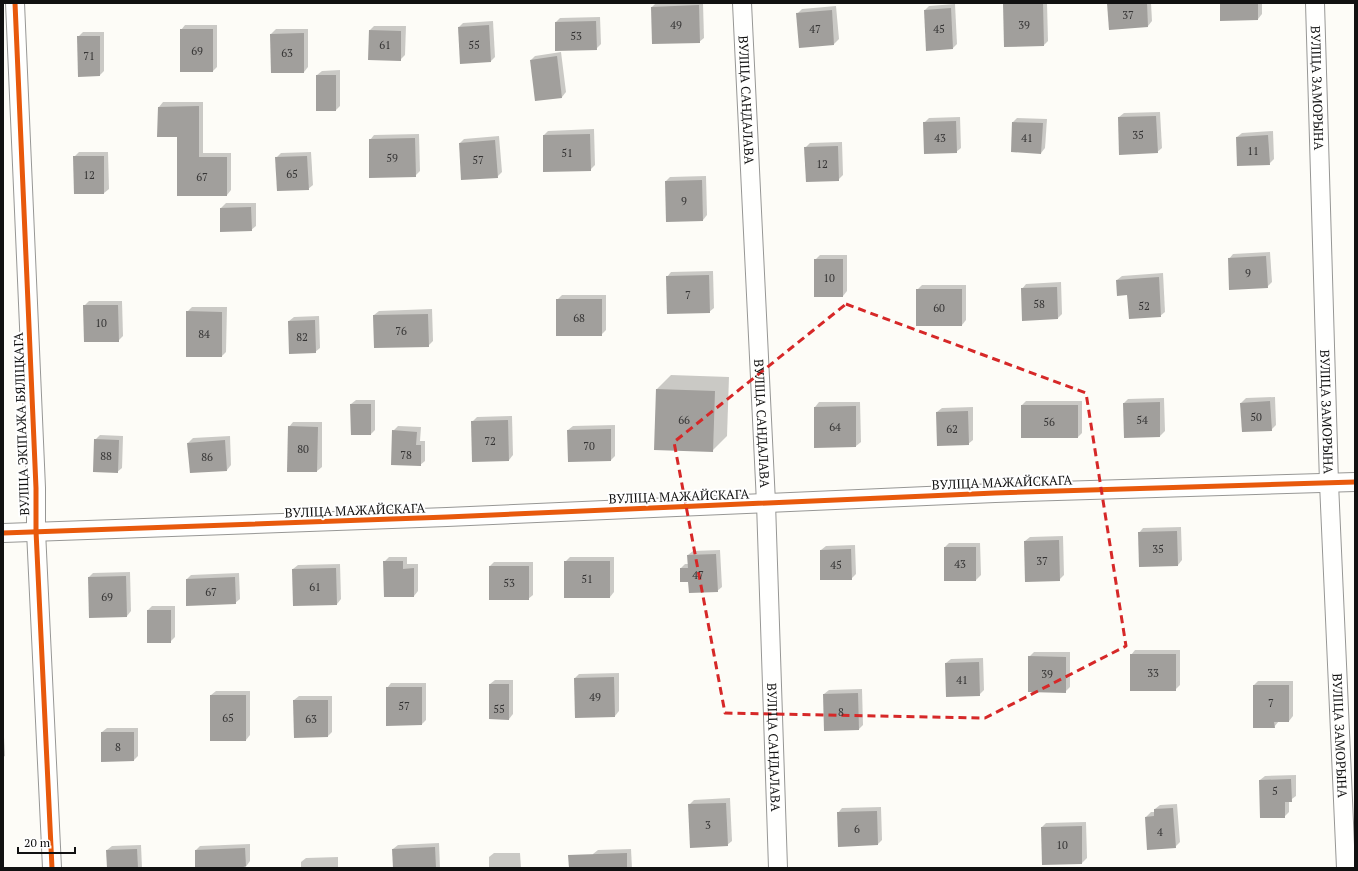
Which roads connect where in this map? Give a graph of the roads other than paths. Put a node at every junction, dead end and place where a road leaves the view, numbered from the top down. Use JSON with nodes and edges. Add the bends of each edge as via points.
{"nodes":[{"id":1,"x":15,"y":3,"type":"edge"},
{"id":2,"x":742,"y":3,"type":"edge"},
{"id":3,"x":1315,"y":3,"type":"edge"},
{"id":4,"x":1355,"y":482,"type":"edge"},
{"id":5,"x":1329,"y":483,"type":"junction"},
{"id":6,"x":766,"y":503,"type":"junction"},
{"id":7,"x":36,"y":531,"type":"junction"},
{"id":8,"x":3,"y":533,"type":"edge"},
{"id":9,"x":52,"y":868,"type":"edge"},
{"id":10,"x":778,"y":868,"type":"edge"},
{"id":11,"x":1346,"y":868,"type":"edge"}],
"edges":[{"from":1,"to":7,"type":"street","name":"ВУЛІЦА ЭКІПАЖА БЯЛІЦКАГА"},
{"from":2,"to":6,"type":"street","name":"ВУЛІЦА САНДАЛАВА"},
{"from":3,"to":5,"type":"street","name":"ВУЛІЦА ЗАМОРЫНА"},
{"from":4,"to":5,"type":"street","name":"ВУЛІЦА МАЖАЙСКАГА"},
{"from":5,"to":6,"type":"street","name":"ВУЛІЦА МАЖАЙСКАГА","via":[[1003,492]]},
{"from":5,"to":11,"type":"street","name":"ВУЛІЦА ЗАМОРЫНА"},
{"from":6,"to":7,"type":"street","name":"ВУЛІЦА МАЖАЙСКАГА"},
{"from":6,"to":10,"type":"street","name":"ВУЛІЦА САНДАЛАВА"},
{"from":7,"to":8,"type":"street","name":"ВУЛІЦА МАЖАЙСКАГА"},
{"from":7,"to":9,"type":"street","name":"ВУЛІЦА ЭКІПАЖА БЯЛІЦКАГА"}]}
